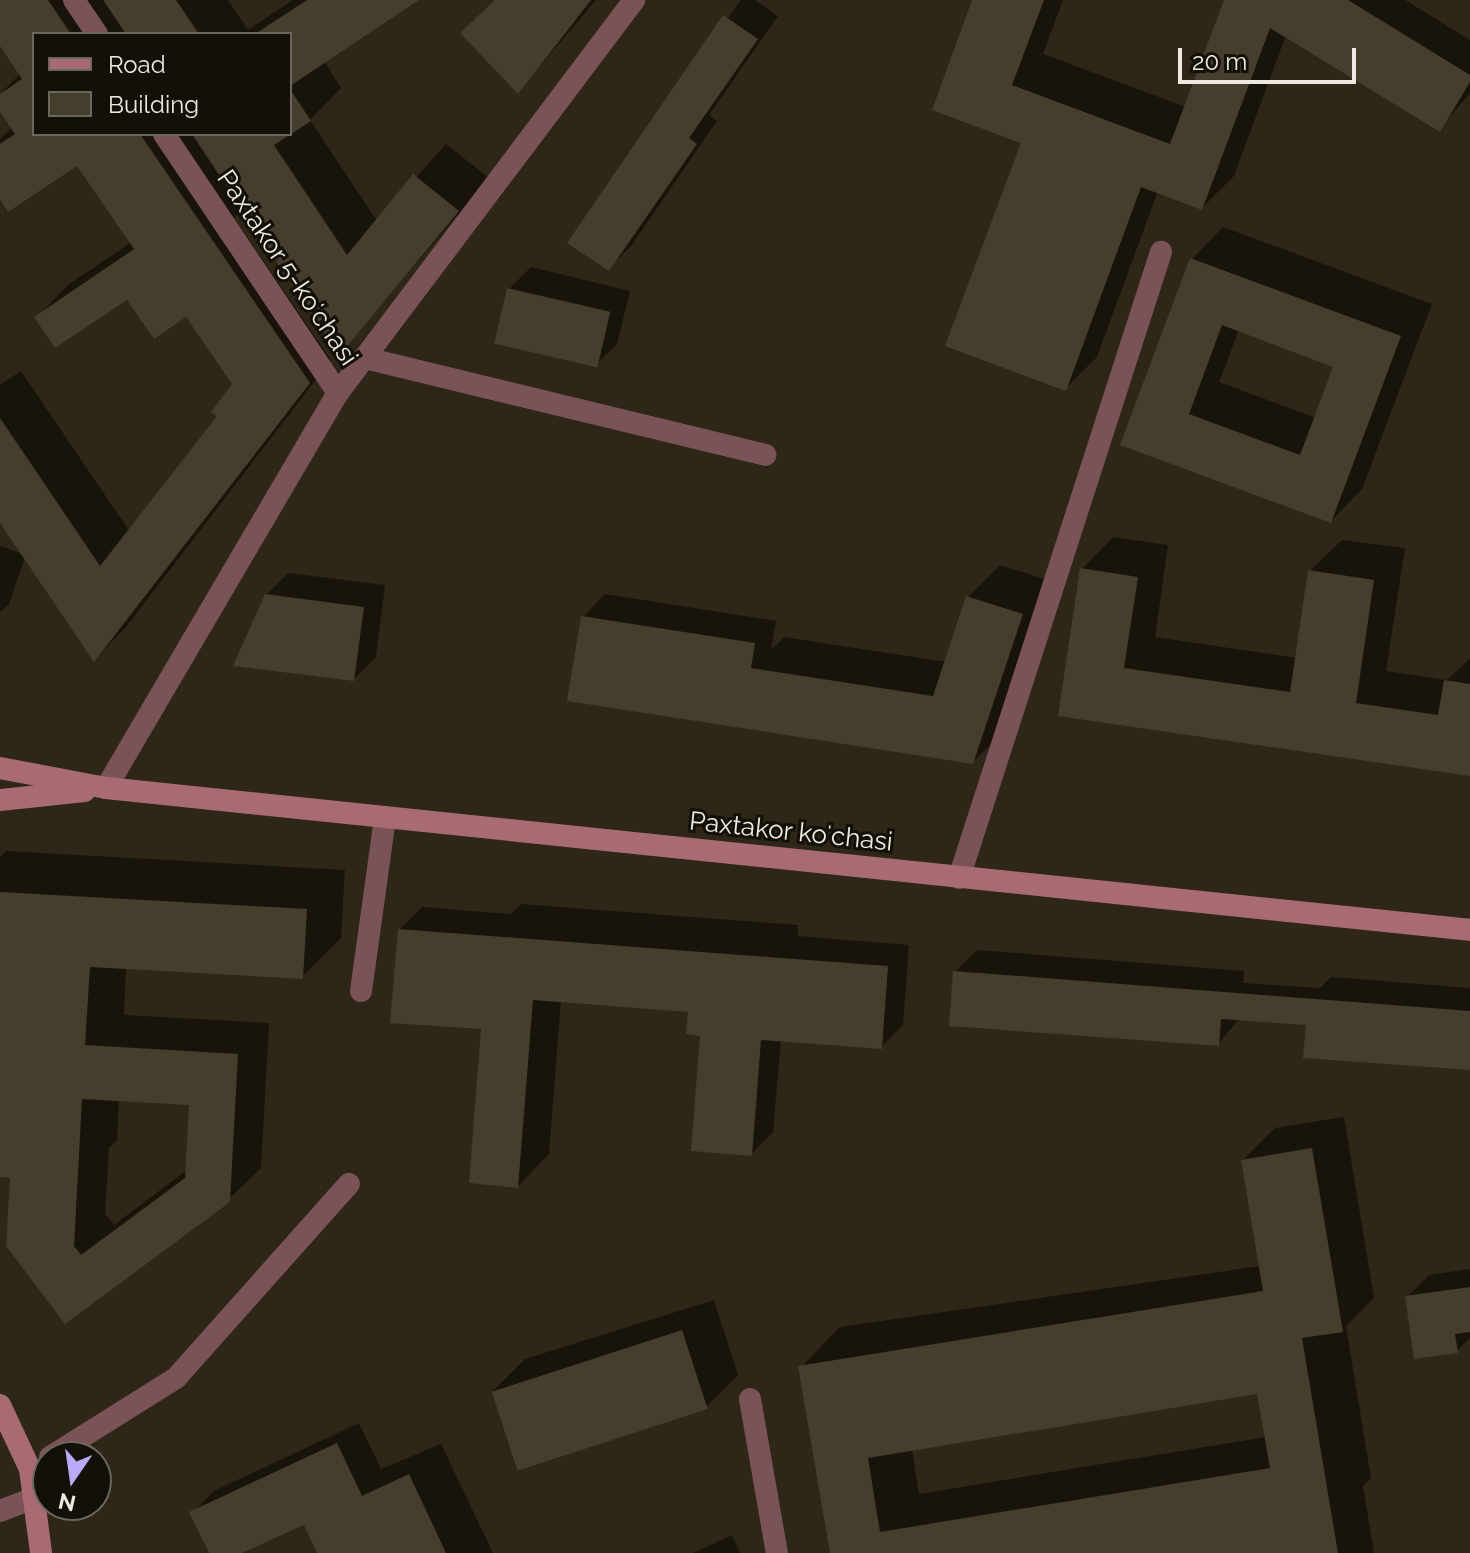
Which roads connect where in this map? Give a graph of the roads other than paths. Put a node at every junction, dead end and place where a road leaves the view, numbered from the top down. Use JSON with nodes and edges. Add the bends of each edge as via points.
{"nodes":[{"id":1,"x":74,"y":0,"type":"edge"},
{"id":2,"x":634,"y":0,"type":"edge"},
{"id":3,"x":96,"y":32,"type":"edge"},
{"id":4,"x":165,"y":136,"type":"edge"},
{"id":5,"x":1161,"y":252,"type":"dead end"},
{"id":6,"x":365,"y":358,"type":"junction"},
{"id":7,"x":338,"y":393,"type":"junction"},
{"id":8,"x":765,"y":455,"type":"dead end"},
{"id":9,"x":0,"y":768,"type":"edge"},
{"id":10,"x":106,"y":788,"type":"junction"},
{"id":11,"x":0,"y":800,"type":"edge"},
{"id":12,"x":385,"y":819,"type":"junction"},
{"id":13,"x":959,"y":878,"type":"junction"},
{"id":14,"x":1470,"y":930,"type":"edge"},
{"id":15,"x":361,"y":991,"type":"dead end"},
{"id":16,"x":349,"y":1184,"type":"dead end"},
{"id":17,"x":750,"y":1399,"type":"dead end"},
{"id":18,"x":0,"y":1405,"type":"edge"},
{"id":19,"x":75,"y":1441,"type":"edge"},
{"id":20,"x":32,"y":1447,"type":"edge"},
{"id":21,"x":32,"y":1499,"type":"edge"},
{"id":22,"x":0,"y":1511,"type":"edge"},
{"id":23,"x":38,"y":1521,"type":"edge"},
{"id":24,"x":41,"y":1553,"type":"edge"},
{"id":25,"x":777,"y":1553,"type":"edge"}],
"edges":[{"from":1,"to":3,"type":"street"},
{"from":2,"to":6,"type":"street"},
{"from":4,"to":7,"type":"street","name":"Paxtakor 5-koʻchasi"},
{"from":5,"to":13,"type":"street"},
{"from":6,"to":7,"type":"street"},
{"from":6,"to":8,"type":"street"},
{"from":7,"to":10,"type":"street"},
{"from":9,"to":10,"type":"main road"},
{"from":10,"to":11,"type":"main road"},
{"from":10,"to":12,"type":"main road","name":"Paxtakor koʻchasi"},
{"from":12,"to":13,"type":"main road","name":"Paxtakor koʻchasi"},
{"from":12,"to":15,"type":"street"},
{"from":13,"to":14,"type":"main road","name":"Paxtakor koʻchasi"},
{"from":16,"to":19,"type":"street","via":[[176,1378]]},
{"from":17,"to":25,"type":"street"},
{"from":18,"to":20,"type":"main road"},
{"from":21,"to":22,"type":"street"},
{"from":23,"to":24,"type":"main road"}]}
